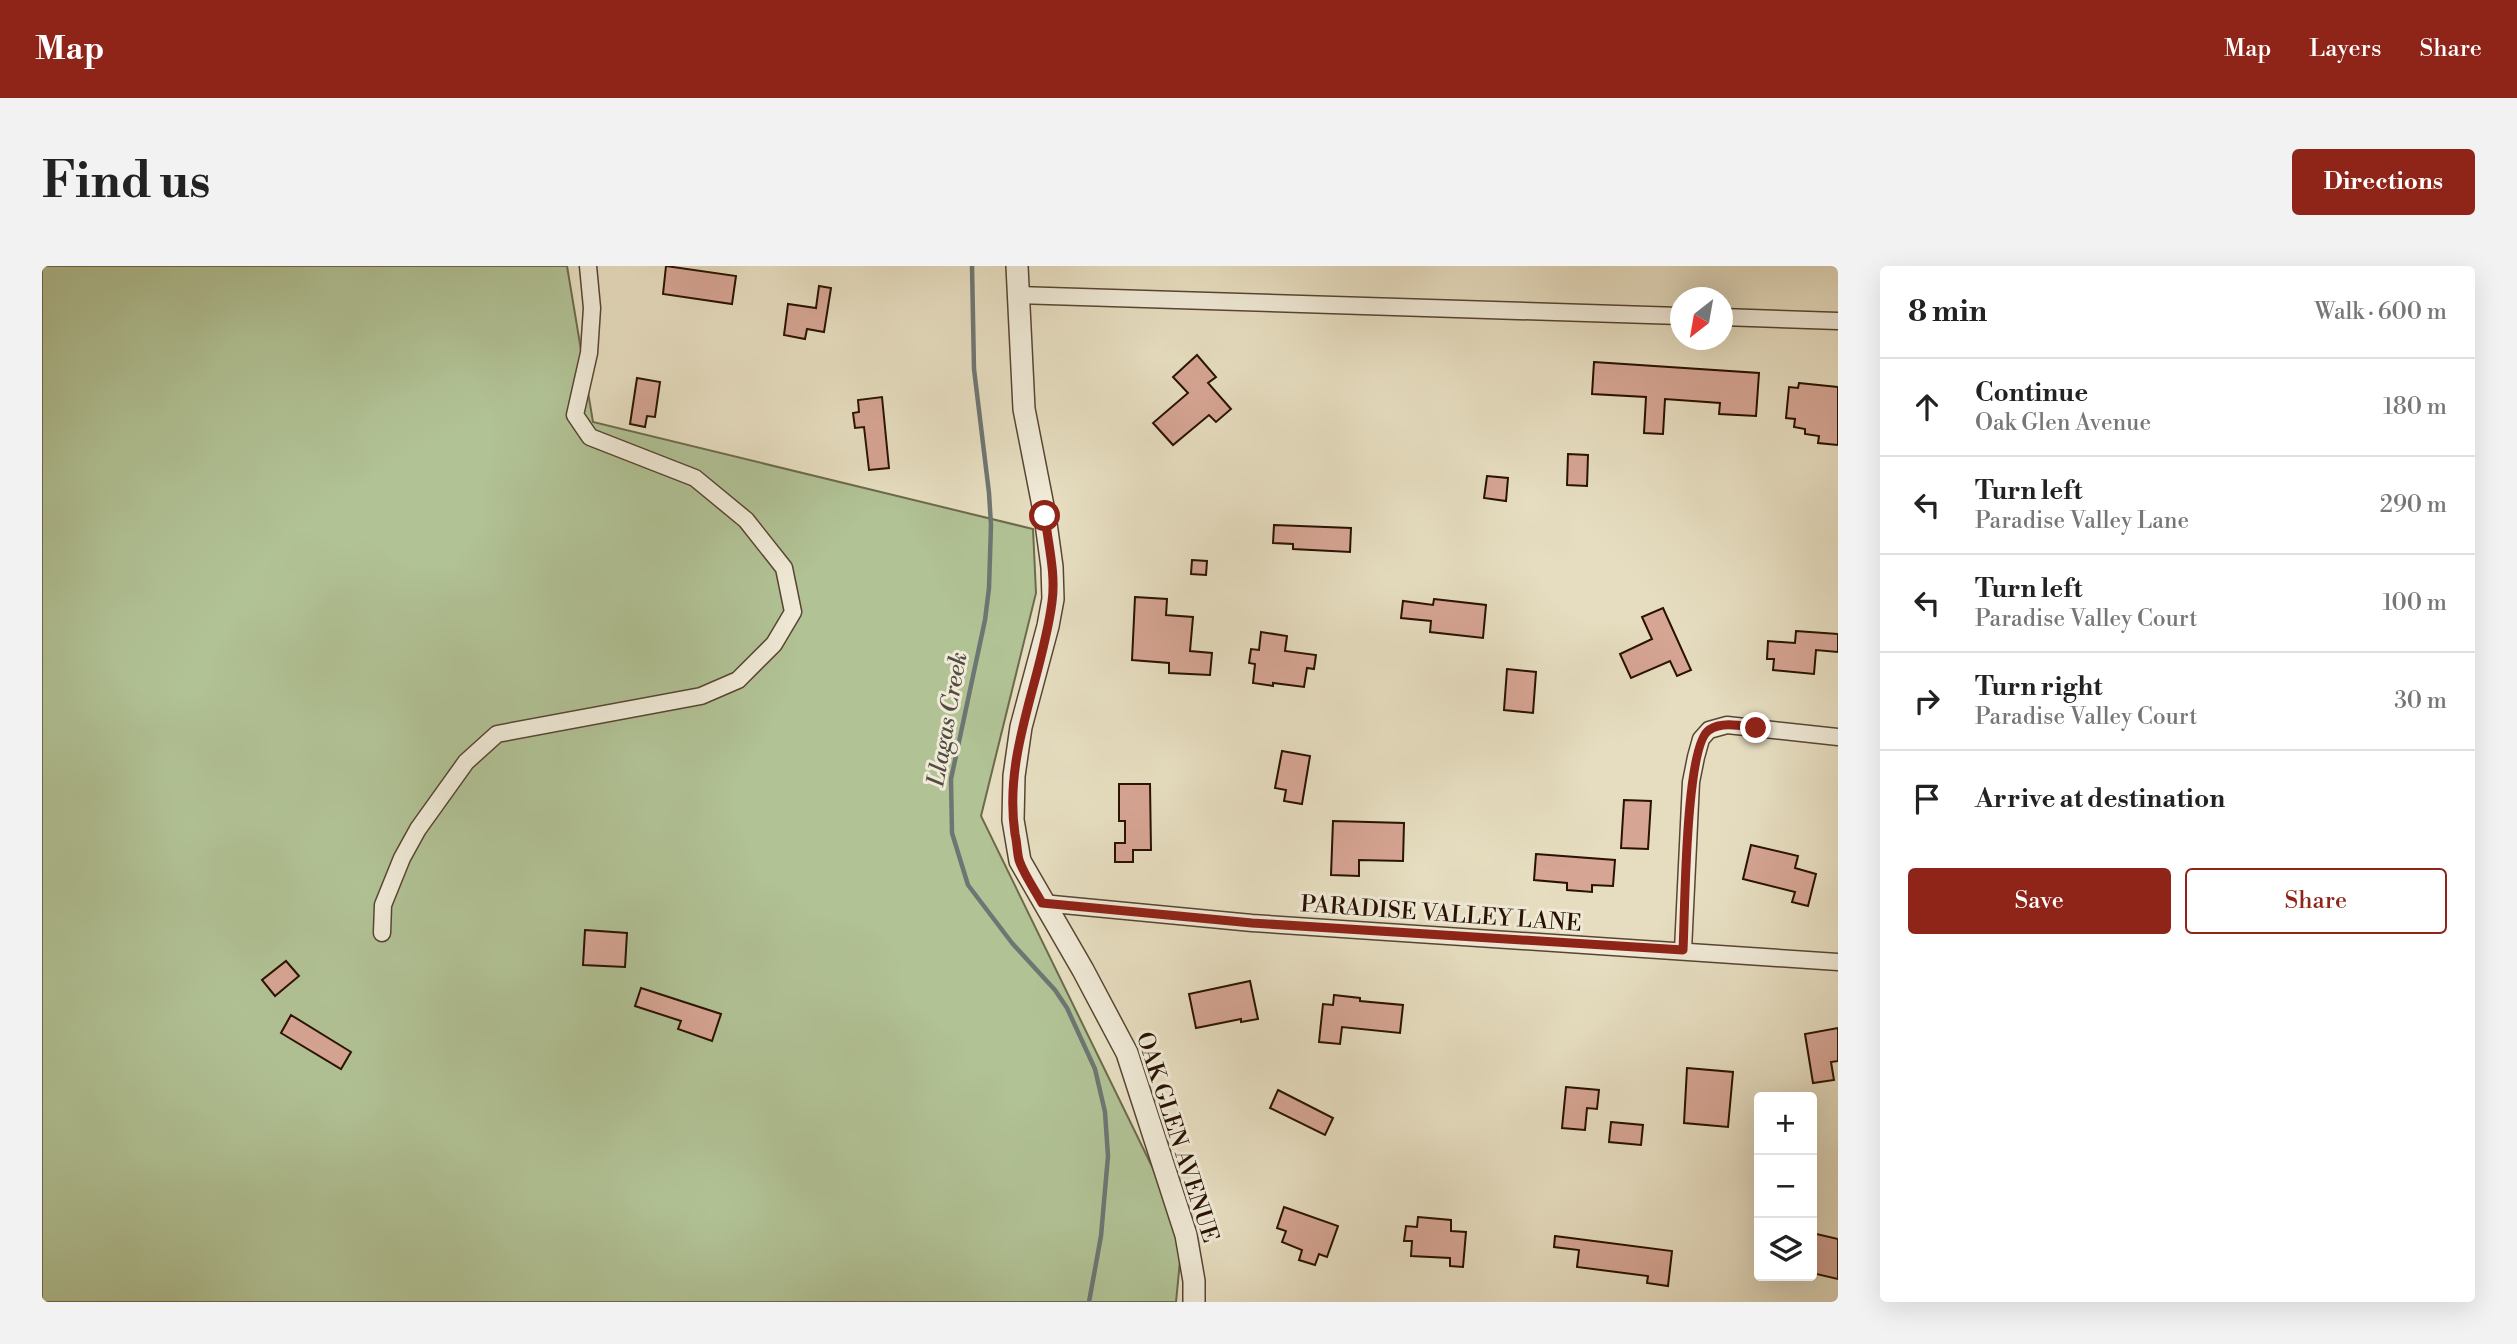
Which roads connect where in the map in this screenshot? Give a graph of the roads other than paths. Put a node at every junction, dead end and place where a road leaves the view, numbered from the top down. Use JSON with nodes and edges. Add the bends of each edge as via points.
{"nodes":[{"id":1,"x":588,"y":266,"type":"edge"},
{"id":2,"x":1017,"y":266,"type":"edge"},
{"id":3,"x":1017,"y":295,"type":"junction"},
{"id":4,"x":1670,"y":316,"type":"edge"},
{"id":5,"x":1733,"y":317,"type":"edge"},
{"id":6,"x":1838,"y":321,"type":"edge"},
{"id":7,"x":1838,"y":737,"type":"edge"},
{"id":8,"x":1042,"y":903,"type":"junction"},
{"id":9,"x":382,"y":933,"type":"dead end"},
{"id":10,"x":1683,"y":950,"type":"junction"},
{"id":11,"x":1838,"y":962,"type":"edge"},
{"id":12,"x":1194,"y":1302,"type":"edge"}],
"edges":[{"from":1,"to":9,"type":"street","via":[[590,354],[575,415],[590,437],[695,478],[746,520],[785,568],[793,611],[774,644],[738,680],[701,696],[497,734],[466,762],[418,829],[383,905]]},
{"from":2,"to":3,"type":"street","name":"OAK GLEN AVENUE"},
{"from":3,"to":4,"type":"street"},
{"from":3,"to":8,"type":"street","name":"OAK GLEN AVENUE","via":[[1024,410],[1045,516],[1053,599],[1021,727],[1013,820],[1020,861]]},
{"from":5,"to":6,"type":"street"},
{"from":7,"to":10,"type":"street","via":[[1727,725],[1709,730],[1701,739],[1691,782]]},
{"from":8,"to":10,"type":"street","name":"PARADISE VALLEY LANE","via":[[1252,923]]},
{"from":8,"to":12,"type":"street","name":"OAK GLEN AVENUE","via":[[1127,1053],[1186,1235]]},
{"from":10,"to":11,"type":"street","name":"PARADISE VALLEY LANE"}]}
